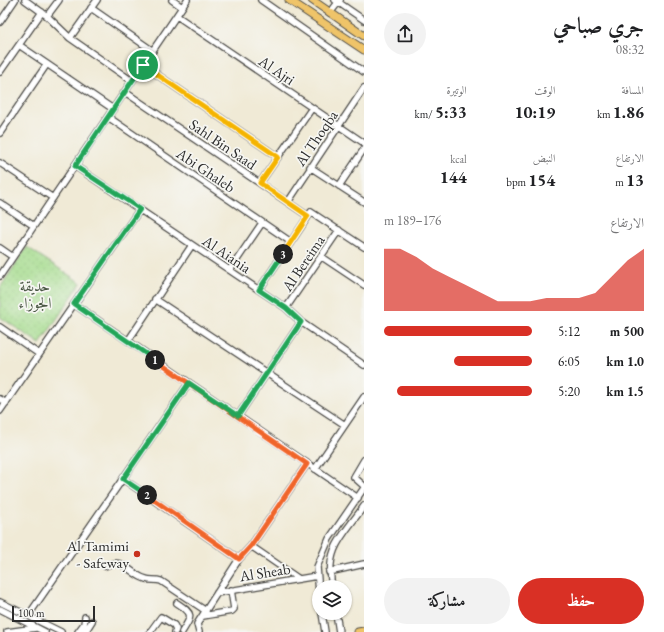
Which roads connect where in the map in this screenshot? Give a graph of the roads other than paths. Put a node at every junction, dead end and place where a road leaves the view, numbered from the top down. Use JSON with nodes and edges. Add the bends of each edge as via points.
{"nodes":[{"id":1,"x":15,"y":0,"type":"edge"},
{"id":2,"x":25,"y":0,"type":"edge"},
{"id":3,"x":58,"y":0,"type":"edge"},
{"id":4,"x":97,"y":0,"type":"edge"},
{"id":5,"x":172,"y":0,"type":"edge"},
{"id":6,"x":187,"y":0,"type":"edge"},
{"id":7,"x":261,"y":0,"type":"edge"},
{"id":8,"x":289,"y":0,"type":"edge"},
{"id":9,"x":312,"y":0,"type":"edge"},
{"id":10,"x":338,"y":1,"type":"edge"},
{"id":11,"x":182,"y":7,"type":"junction"},
{"id":12,"x":91,"y":8,"type":"junction"},
{"id":13,"x":42,"y":12,"type":"junction"},
{"id":14,"x":330,"y":13,"type":"junction"},
{"id":15,"x":48,"y":16,"type":"junction"},
{"id":16,"x":177,"y":16,"type":"junction"},
{"id":17,"x":364,"y":20,"type":"edge"},
{"id":18,"x":0,"y":22,"type":"edge"},
{"id":19,"x":364,"y":36,"type":"edge"},
{"id":20,"x":70,"y":38,"type":"junction"},
{"id":21,"x":19,"y":45,"type":"junction"},
{"id":22,"x":364,"y":50,"type":"edge"},
{"id":23,"x":153,"y":51,"type":"junction"},
{"id":24,"x":47,"y":64,"type":"junction"},
{"id":25,"x":143,"y":65,"type":"junction"},
{"id":26,"x":0,"y":72,"type":"edge"},
{"id":27,"x":364,"y":72,"type":"edge"},
{"id":28,"x":132,"y":81,"type":"junction"},
{"id":29,"x":364,"y":88,"type":"edge"},
{"id":30,"x":125,"y":92,"type":"junction"},
{"id":31,"x":312,"y":108,"type":"junction"},
{"id":32,"x":113,"y":110,"type":"junction"},
{"id":33,"x":108,"y":117,"type":"junction"},
{"id":34,"x":338,"y":126,"type":"junction"},
{"id":35,"x":0,"y":133,"type":"edge"},
{"id":36,"x":364,"y":143,"type":"edge"},
{"id":37,"x":364,"y":149,"type":"edge"},
{"id":38,"x":278,"y":157,"type":"junction"},
{"id":39,"x":0,"y":163,"type":"edge"},
{"id":40,"x":75,"y":166,"type":"junction"},
{"id":41,"x":310,"y":167,"type":"junction"},
{"id":42,"x":260,"y":183,"type":"junction"},
{"id":43,"x":339,"y":186,"type":"junction"},
{"id":44,"x":53,"y":198,"type":"junction"},
{"id":45,"x":288,"y":202,"type":"junction"},
{"id":46,"x":364,"y":202,"type":"edge"},
{"id":47,"x":0,"y":203,"type":"edge"},
{"id":48,"x":140,"y":209,"type":"junction"},
{"id":49,"x":310,"y":214,"type":"junction"},
{"id":50,"x":262,"y":223,"type":"junction"},
{"id":51,"x":34,"y":226,"type":"junction"},
{"id":52,"x":339,"y":230,"type":"junction"},
{"id":53,"x":291,"y":242,"type":"junction"},
{"id":54,"x":192,"y":245,"type":"junction"},
{"id":55,"x":364,"y":247,"type":"edge"},
{"id":56,"x":0,"y":248,"type":"edge"},
{"id":57,"x":13,"y":257,"type":"junction"},
{"id":58,"x":322,"y":257,"type":"junction"},
{"id":59,"x":230,"y":270,"type":"junction"},
{"id":60,"x":0,"y":276,"type":"edge"},
{"id":61,"x":364,"y":285,"type":"edge"},
{"id":62,"x":259,"y":290,"type":"junction"},
{"id":63,"x":155,"y":299,"type":"junction"},
{"id":64,"x":74,"y":304,"type":"junction"},
{"id":65,"x":286,"y":308,"type":"junction"},
{"id":66,"x":301,"y":322,"type":"junction"},
{"id":67,"x":0,"y":327,"type":"edge"},
{"id":68,"x":128,"y":341,"type":"junction"},
{"id":69,"x":39,"y":354,"type":"junction"},
{"id":70,"x":364,"y":365,"type":"edge"},
{"id":71,"x":266,"y":373,"type":"junction"},
{"id":72,"x":189,"y":383,"type":"junction"},
{"id":73,"x":364,"y":397,"type":"edge"},
{"id":74,"x":0,"y":399,"type":"edge"},
{"id":75,"x":6,"y":403,"type":"junction"},
{"id":76,"x":0,"y":411,"type":"edge"},
{"id":77,"x":238,"y":416,"type":"junction"},
{"id":78,"x":345,"y":425,"type":"junction"},
{"id":79,"x":364,"y":460,"type":"edge"},
{"id":80,"x":307,"y":464,"type":"junction"},
{"id":81,"x":315,"y":469,"type":"junction"},
{"id":82,"x":123,"y":479,"type":"junction"},
{"id":83,"x":364,"y":487,"type":"edge"},
{"id":84,"x":358,"y":498,"type":"junction"},
{"id":85,"x":364,"y":506,"type":"edge"},
{"id":86,"x":251,"y":546,"type":"junction"},
{"id":87,"x":239,"y":559,"type":"junction"},
{"id":88,"x":364,"y":564,"type":"edge"},
{"id":89,"x":105,"y":566,"type":"dead end"},
{"id":90,"x":329,"y":572,"type":"junction"},
{"id":91,"x":317,"y":576,"type":"junction"},
{"id":92,"x":299,"y":579,"type":"junction"},
{"id":93,"x":317,"y":580,"type":"edge"},
{"id":94,"x":331,"y":580,"type":"edge"},
{"id":95,"x":231,"y":590,"type":"junction"},
{"id":96,"x":217,"y":593,"type":"junction"},
{"id":97,"x":0,"y":602,"type":"edge"},
{"id":98,"x":177,"y":603,"type":"dead end"},
{"id":99,"x":0,"y":609,"type":"edge"},
{"id":100,"x":204,"y":613,"type":"junction"},
{"id":101,"x":28,"y":616,"type":"junction"},
{"id":102,"x":85,"y":617,"type":"dead end"},
{"id":103,"x":323,"y":620,"type":"edge"},
{"id":104,"x":337,"y":620,"type":"edge"},
{"id":105,"x":92,"y":621,"type":"dead end"},
{"id":106,"x":37,"y":628,"type":"junction"},
{"id":107,"x":7,"y":632,"type":"edge"},
{"id":108,"x":45,"y":632,"type":"edge"},
{"id":109,"x":61,"y":632,"type":"edge"},
{"id":110,"x":78,"y":632,"type":"edge"},
{"id":111,"x":85,"y":632,"type":"edge"},
{"id":112,"x":150,"y":632,"type":"edge"},
{"id":113,"x":175,"y":632,"type":"edge"},
{"id":114,"x":182,"y":632,"type":"edge"},
{"id":115,"x":199,"y":632,"type":"edge"},
{"id":116,"x":324,"y":632,"type":"edge"},
{"id":117,"x":339,"y":632,"type":"edge"}],
"edges":[{"from":1,"to":18,"type":"street"},
{"from":2,"to":13,"type":"street"},
{"from":3,"to":15,"type":"street"},
{"from":4,"to":12,"type":"street"},
{"from":5,"to":11,"type":"street"},
{"from":6,"to":11,"type":"street"},
{"from":7,"to":27,"type":"street"},
{"from":8,"to":22,"type":"main road"},
{"from":9,"to":14,"type":"main road"},
{"from":10,"to":14,"type":"street"},
{"from":10,"to":17,"type":"street"},
{"from":11,"to":16,"type":"street"},
{"from":12,"to":20,"type":"street"},
{"from":12,"to":23,"type":"street"},
{"from":13,"to":15,"type":"street"},
{"from":13,"to":21,"type":"street"},
{"from":14,"to":19,"type":"main road"},
{"from":15,"to":20,"type":"street"},
{"from":16,"to":23,"type":"street"},
{"from":16,"to":31,"type":"street","name":"Al Ajri"},
{"from":20,"to":28,"type":"street"},
{"from":21,"to":24,"type":"street"},
{"from":21,"to":26,"type":"street"},
{"from":23,"to":25,"type":"street"},
{"from":24,"to":32,"type":"street"},
{"from":24,"to":35,"type":"street"},
{"from":25,"to":28,"type":"street"},
{"from":25,"to":38,"type":"street"},
{"from":28,"to":30,"type":"street"},
{"from":29,"to":34,"type":"street","name":"Al Thoqba"},
{"from":30,"to":32,"type":"street"},
{"from":30,"to":42,"type":"street","name":"Sahl Bin Saad"},
{"from":31,"to":34,"type":"street","name":"Al Ajri"},
{"from":31,"to":38,"type":"street"},
{"from":32,"to":33,"type":"street"},
{"from":33,"to":40,"type":"street"},
{"from":33,"to":50,"type":"street","name":"Abi Ghaleb"},
{"from":34,"to":36,"type":"street","name":"Al Ajri"},
{"from":34,"to":41,"type":"street","name":"Al Thoqba"},
{"from":37,"to":43,"type":"street"},
{"from":38,"to":42,"type":"street"},
{"from":39,"to":44,"type":"street"},
{"from":40,"to":44,"type":"street"},
{"from":40,"to":48,"type":"street","name":"Al Aiania"},
{"from":41,"to":43,"type":"street"},
{"from":41,"to":45,"type":"street","name":"Al Thoqba"},
{"from":42,"to":45,"type":"street","name":"Sahl Bin Saad"},
{"from":43,"to":46,"type":"street"},
{"from":44,"to":51,"type":"street"},
{"from":45,"to":49,"type":"street","name":"Sahl Bin Saad"},
{"from":47,"to":51,"type":"street"},
{"from":48,"to":54,"type":"street","name":"Al Aiania"},
{"from":48,"to":64,"type":"street"},
{"from":49,"to":52,"type":"street","name":"Sahl Bin Saad"},
{"from":49,"to":53,"type":"street"},
{"from":50,"to":53,"type":"street","name":"Abi Ghaleb"},
{"from":50,"to":59,"type":"street"},
{"from":51,"to":57,"type":"street"},
{"from":52,"to":55,"type":"street","name":"Sahl Bin Saad"},
{"from":52,"to":58,"type":"street","name":"Al Bereima"},
{"from":53,"to":62,"type":"street"},
{"from":54,"to":59,"type":"street","name":"Al Aiania"},
{"from":54,"to":63,"type":"street"},
{"from":56,"to":57,"type":"street"},
{"from":57,"to":60,"type":"street"},
{"from":58,"to":61,"type":"street"},
{"from":58,"to":65,"type":"street","name":"Al Bereima"},
{"from":59,"to":62,"type":"street","name":"Al Aiania"},
{"from":62,"to":65,"type":"street","name":"Al Aiania"},
{"from":63,"to":68,"type":"street"},
{"from":63,"to":71,"type":"street"},
{"from":64,"to":68,"type":"street"},
{"from":64,"to":69,"type":"street"},
{"from":65,"to":66,"type":"street","name":"Al Aiania"},
{"from":66,"to":70,"type":"street","name":"Al Aiania"},
{"from":66,"to":71,"type":"street"},
{"from":67,"to":69,"type":"street"},
{"from":68,"to":72,"type":"street"},
{"from":69,"to":75,"type":"street"},
{"from":71,"to":77,"type":"street"},
{"from":71,"to":78,"type":"street"},
{"from":72,"to":77,"type":"street"},
{"from":72,"to":82,"type":"street"},
{"from":73,"to":78,"type":"street"},
{"from":74,"to":75,"type":"street"},
{"from":75,"to":76,"type":"street"},
{"from":77,"to":80,"type":"street"},
{"from":78,"to":81,"type":"street"},
{"from":79,"to":83,"type":"street","via":[[354,477]]},
{"from":80,"to":81,"type":"street"},
{"from":80,"to":86,"type":"street"},
{"from":81,"to":84,"type":"street"},
{"from":82,"to":87,"type":"street"},
{"from":82,"to":101,"type":"street"},
{"from":83,"to":84,"type":"street"},
{"from":84,"to":91,"type":"street","via":[[329,539],[317,567]]},
{"from":85,"to":90,"type":"street","via":[[333,551]]},
{"from":86,"to":87,"type":"street"},
{"from":86,"to":92,"type":"street"},
{"from":87,"to":96,"type":"street"},
{"from":88,"to":90,"type":"street"},
{"from":89,"to":100,"type":"street","via":[[114,563],[124,564],[145,579],[161,581]]},
{"from":90,"to":94,"type":"street"},
{"from":91,"to":92,"type":"street","name":"Al Sheab"},
{"from":91,"to":93,"type":"street"},
{"from":92,"to":95,"type":"street","name":"Al Sheab"},
{"from":95,"to":96,"type":"street","name":"Al Sheab"},
{"from":95,"to":100,"type":"street","via":[[234,609],[232,611]]},
{"from":96,"to":100,"type":"street"},
{"from":97,"to":101,"type":"street"},
{"from":98,"to":114,"type":"street","via":[[190,614],[190,620]]},
{"from":99,"to":106,"type":"street"},
{"from":100,"to":115,"type":"street","via":[[197,624]]},
{"from":101,"to":109,"type":"street"},
{"from":102,"to":110,"type":"street","via":[[84,624]]},
{"from":103,"to":116,"type":"street"},
{"from":104,"to":117,"type":"street"},
{"from":105,"to":111,"type":"street"},
{"from":106,"to":107,"type":"street"},
{"from":106,"to":108,"type":"street"},
{"from":112,"to":113,"type":"street","via":[[161,617],[174,625]]}]}
